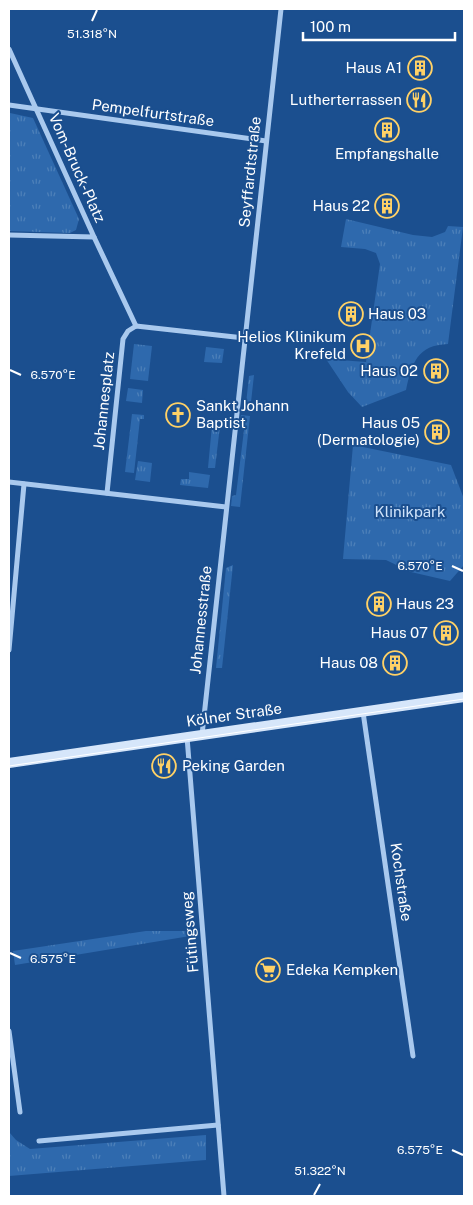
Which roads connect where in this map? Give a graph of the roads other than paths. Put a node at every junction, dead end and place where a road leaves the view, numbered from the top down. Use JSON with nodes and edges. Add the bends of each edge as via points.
{"nodes":[{"id":1,"x":281,"y":9,"type":"edge"},
{"id":2,"x":9,"y":48,"type":"edge"},
{"id":3,"x":9,"y":105,"type":"edge"},
{"id":4,"x":37,"y":110,"type":"junction"},
{"id":5,"x":266,"y":141,"type":"junction"},
{"id":6,"x":9,"y":235,"type":"edge"},
{"id":7,"x":94,"y":237,"type":"junction"},
{"id":8,"x":136,"y":326,"type":"junction"},
{"id":9,"x":244,"y":338,"type":"junction"},
{"id":10,"x":9,"y":482,"type":"edge"},
{"id":11,"x":24,"y":484,"type":"junction"},
{"id":12,"x":106,"y":493,"type":"junction"},
{"id":13,"x":226,"y":507,"type":"junction"},
{"id":14,"x":9,"y":650,"type":"edge"},
{"id":15,"x":464,"y":697,"type":"edge"},
{"id":16,"x":364,"y":712,"type":"junction"},
{"id":17,"x":202,"y":735,"type":"junction"},
{"id":18,"x":187,"y":738,"type":"junction"},
{"id":19,"x":9,"y":763,"type":"edge"},
{"id":20,"x":9,"y":1031,"type":"edge"},
{"id":21,"x":413,"y":1056,"type":"dead end"},
{"id":22,"x":20,"y":1112,"type":"dead end"},
{"id":23,"x":218,"y":1125,"type":"junction"},
{"id":24,"x":39,"y":1141,"type":"dead end"},
{"id":25,"x":224,"y":1196,"type":"edge"}],
"edges":[{"from":1,"to":5,"type":"street","name":"Seyffardtstraße"},
{"from":2,"to":4,"type":"street","name":"Vom-Bruck-Platz"},
{"from":3,"to":4,"type":"street","name":"Vom-Bruck-Platz"},
{"from":4,"to":5,"type":"street","name":"Pempelfurtstraße"},
{"from":4,"to":7,"type":"street","name":"Vom-Bruck-Platz"},
{"from":5,"to":9,"type":"street","name":"Seyffardtstraße"},
{"from":6,"to":7,"type":"street","name":"Vom-Bruck-Platz"},
{"from":7,"to":8,"type":"street","name":"Vom-Bruck-Platz"},
{"from":8,"to":9,"type":"street"},
{"from":8,"to":12,"type":"street","name":"Johannesplatz","via":[[123,340]]},
{"from":9,"to":13,"type":"street"},
{"from":10,"to":11,"type":"street"},
{"from":11,"to":12,"type":"street"},
{"from":11,"to":14,"type":"street"},
{"from":12,"to":13,"type":"street"},
{"from":13,"to":17,"type":"street","name":"Johannesstraße"},
{"from":15,"to":16,"type":"main road","name":"Kölner Straße"},
{"from":16,"to":17,"type":"main road","name":"Kölner Straße"},
{"from":16,"to":21,"type":"street","name":"Kochstraße"},
{"from":17,"to":18,"type":"main road","name":"Kölner Straße"},
{"from":18,"to":19,"type":"main road","name":"Kölner Straße"},
{"from":18,"to":23,"type":"street","name":"Fütingsweg"},
{"from":20,"to":22,"type":"street"},
{"from":23,"to":24,"type":"street"},
{"from":23,"to":25,"type":"street","name":"Fütingsweg"}]}
